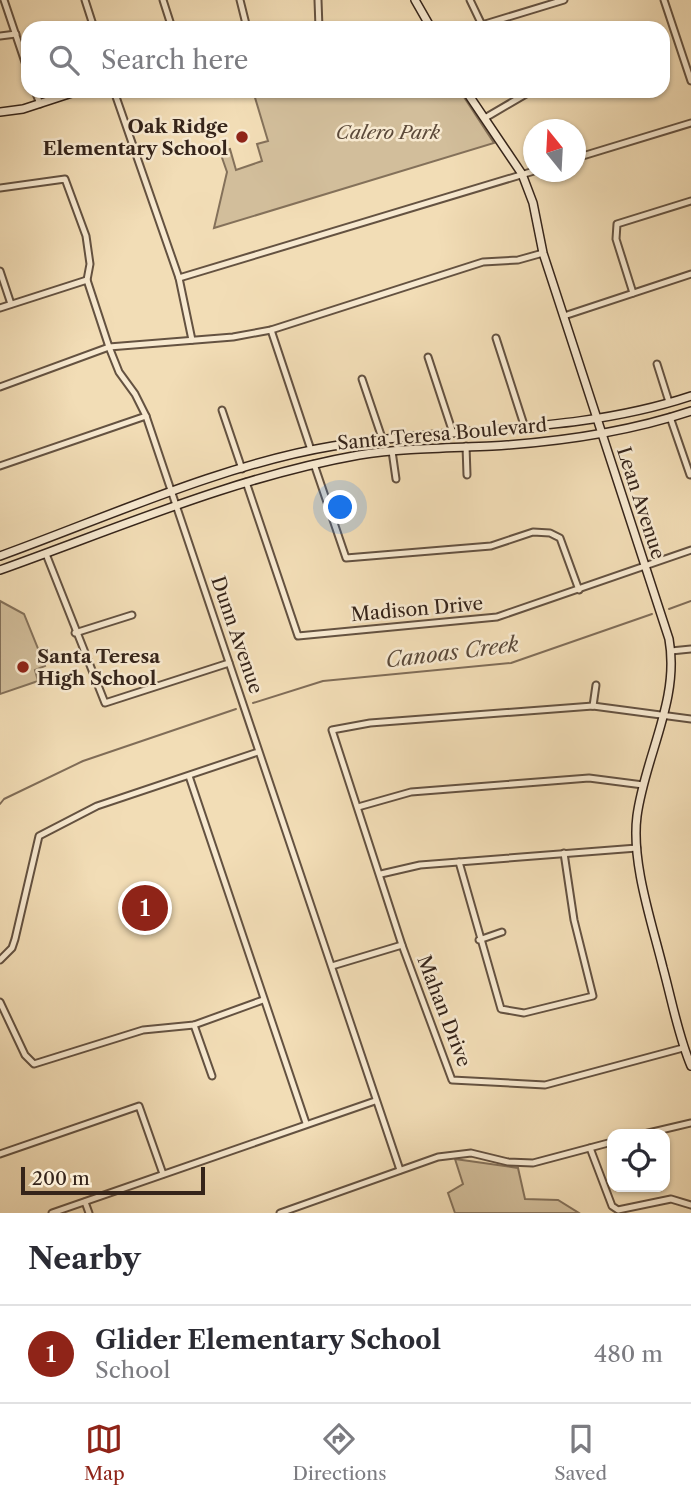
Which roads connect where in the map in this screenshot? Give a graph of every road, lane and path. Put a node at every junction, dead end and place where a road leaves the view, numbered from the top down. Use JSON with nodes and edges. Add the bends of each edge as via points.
{"nodes":[{"id":1,"x":4,"y":0,"type":"edge"},
{"id":2,"x":85,"y":0,"type":"edge"},
{"id":3,"x":163,"y":0,"type":"edge"},
{"id":4,"x":240,"y":0,"type":"edge"},
{"id":5,"x":318,"y":0,"type":"edge"},
{"id":6,"x":415,"y":0,"type":"edge"},
{"id":7,"x":470,"y":0,"type":"edge"},
{"id":8,"x":564,"y":0,"type":"edge"},
{"id":9,"x":664,"y":0,"type":"edge"},
{"id":10,"x":552,"y":2,"type":"edge"},
{"id":11,"x":92,"y":21,"type":"edge"},
{"id":12,"x":170,"y":21,"type":"edge"},
{"id":13,"x":245,"y":21,"type":"edge"},
{"id":14,"x":318,"y":21,"type":"edge"},
{"id":15,"x":427,"y":21,"type":"edge"},
{"id":16,"x":480,"y":21,"type":"edge"},
{"id":17,"x":494,"y":21,"type":"edge"},
{"id":18,"x":16,"y":34,"type":"junction"},
{"id":19,"x":0,"y":36,"type":"edge"},
{"id":20,"x":21,"y":49,"type":"edge"},
{"id":21,"x":691,"y":81,"type":"edge"},
{"id":22,"x":38,"y":98,"type":"edge"},
{"id":23,"x":58,"y":98,"type":"edge"},
{"id":24,"x":116,"y":98,"type":"edge"},
{"id":25,"x":471,"y":98,"type":"edge"},
{"id":26,"x":519,"y":98,"type":"edge"},
{"id":27,"x":40,"y":104,"type":"junction"},
{"id":28,"x":0,"y":112,"type":"edge"},
{"id":29,"x":485,"y":118,"type":"junction"},
{"id":30,"x":691,"y":123,"type":"edge"},
{"id":31,"x":586,"y":155,"type":"edge"},
{"id":32,"x":522,"y":174,"type":"junction"},
{"id":33,"x":0,"y":188,"type":"edge"},
{"id":34,"x":691,"y":201,"type":"edge"},
{"id":35,"x":543,"y":253,"type":"junction"},
{"id":36,"x":0,"y":271,"type":"edge"},
{"id":37,"x":691,"y":274,"type":"edge"},
{"id":38,"x":180,"y":278,"type":"junction"},
{"id":39,"x":87,"y":280,"type":"junction"},
{"id":40,"x":634,"y":293,"type":"junction"},
{"id":41,"x":11,"y":304,"type":"junction"},
{"id":42,"x":0,"y":308,"type":"edge"},
{"id":43,"x":564,"y":316,"type":"junction"},
{"id":44,"x":271,"y":330,"type":"junction"},
{"id":45,"x":496,"y":338,"type":"dead end"},
{"id":46,"x":192,"y":340,"type":"junction"},
{"id":47,"x":109,"y":348,"type":"junction"},
{"id":48,"x":428,"y":357,"type":"dead end"},
{"id":49,"x":657,"y":364,"type":"dead end"},
{"id":50,"x":362,"y":379,"type":"dead end"},
{"id":51,"x":0,"y":387,"type":"edge"},
{"id":52,"x":691,"y":396,"type":"edge"},
{"id":53,"x":669,"y":402,"type":"junction"},
{"id":54,"x":222,"y":410,"type":"dead end"},
{"id":55,"x":691,"y":411,"type":"edge"},
{"id":56,"x":146,"y":415,"type":"junction"},
{"id":57,"x":670,"y":417,"type":"junction"},
{"id":58,"x":598,"y":419,"type":"junction"},
{"id":59,"x":526,"y":429,"type":"junction"},
{"id":60,"x":453,"y":433,"type":"junction"},
{"id":61,"x":602,"y":433,"type":"junction"},
{"id":62,"x":382,"y":438,"type":"junction"},
{"id":63,"x":466,"y":446,"type":"junction"},
{"id":64,"x":311,"y":450,"type":"junction"},
{"id":65,"x":392,"y":451,"type":"junction"},
{"id":66,"x":314,"y":464,"type":"junction"},
{"id":67,"x":0,"y":466,"type":"edge"},
{"id":68,"x":242,"y":468,"type":"junction"},
{"id":69,"x":467,"y":475,"type":"dead end"},
{"id":70,"x":690,"y":475,"type":"edge"},
{"id":71,"x":396,"y":479,"type":"dead end"},
{"id":72,"x":246,"y":482,"type":"junction"},
{"id":73,"x":172,"y":493,"type":"junction"},
{"id":74,"x":177,"y":506,"type":"junction"},
{"id":75,"x":691,"y":550,"type":"edge"},
{"id":76,"x":46,"y":554,"type":"junction"},
{"id":77,"x":0,"y":556,"type":"edge"},
{"id":78,"x":645,"y":566,"type":"junction"},
{"id":79,"x":0,"y":570,"type":"edge"},
{"id":80,"x":579,"y":590,"type":"junction"},
{"id":81,"x":132,"y":615,"type":"dead end"},
{"id":82,"x":75,"y":633,"type":"junction"},
{"id":83,"x":691,"y":649,"type":"edge"},
{"id":84,"x":671,"y":651,"type":"junction"},
{"id":85,"x":229,"y":663,"type":"junction"},
{"id":86,"x":596,"y":685,"type":"dead end"},
{"id":87,"x":593,"y":706,"type":"junction"},
{"id":88,"x":663,"y":716,"type":"junction"},
{"id":89,"x":691,"y":719,"type":"edge"},
{"id":90,"x":258,"y":752,"type":"junction"},
{"id":91,"x":189,"y":776,"type":"junction"},
{"id":92,"x":643,"y":785,"type":"junction"},
{"id":93,"x":358,"y":807,"type":"junction"},
{"id":94,"x":637,"y":848,"type":"junction"},
{"id":95,"x":564,"y":853,"type":"junction"},
{"id":96,"x":459,"y":862,"type":"junction"},
{"id":97,"x":381,"y":874,"type":"junction"},
{"id":98,"x":502,"y":932,"type":"dead end"},
{"id":99,"x":479,"y":940,"type":"junction"},
{"id":100,"x":402,"y":945,"type":"junction"},
{"id":101,"x":0,"y":960,"type":"edge"},
{"id":102,"x":332,"y":966,"type":"junction"},
{"id":103,"x":263,"y":1000,"type":"junction"},
{"id":104,"x":0,"y":1002,"type":"edge"},
{"id":105,"x":194,"y":1025,"type":"junction"},
{"id":106,"x":683,"y":1048,"type":"junction"},
{"id":107,"x":691,"y":1066,"type":"edge"},
{"id":108,"x":212,"y":1076,"type":"dead end"},
{"id":109,"x":375,"y":1101,"type":"junction"},
{"id":110,"x":691,"y":1122,"type":"edge"},
{"id":111,"x":306,"y":1123,"type":"junction"},
{"id":112,"x":664,"y":1129,"type":"edge"},
{"id":113,"x":607,"y":1143,"type":"edge"},
{"id":114,"x":590,"y":1148,"type":"junction"},
{"id":115,"x":0,"y":1154,"type":"edge"},
{"id":116,"x":400,"y":1170,"type":"junction"},
{"id":117,"x":163,"y":1174,"type":"junction"},
{"id":118,"x":85,"y":1202,"type":"junction"},
{"id":119,"x":691,"y":1205,"type":"edge"},
{"id":120,"x":52,"y":1213,"type":"edge"},
{"id":121,"x":89,"y":1213,"type":"edge"},
{"id":122,"x":280,"y":1213,"type":"edge"}],
"edges":[{"from":1,"to":18,"type":"street"},
{"from":2,"to":11,"type":"street"},
{"from":3,"to":12,"type":"street"},
{"from":4,"to":13,"type":"street"},
{"from":5,"to":14,"type":"street"},
{"from":6,"to":15,"type":"main road"},
{"from":7,"to":16,"type":"street"},
{"from":8,"to":10,"type":"street"},
{"from":9,"to":21,"type":"street"},
{"from":10,"to":17,"type":"street"},
{"from":18,"to":19,"type":"street"},
{"from":18,"to":20,"type":"street"},
{"from":22,"to":27,"type":"street"},
{"from":23,"to":27,"type":"main road"},
{"from":24,"to":38,"type":"street"},
{"from":25,"to":29,"type":"main road","name":"Lean Avenue"},
{"from":26,"to":29,"type":"street"},
{"from":27,"to":28,"type":"main road"},
{"from":29,"to":32,"type":"main road","name":"Lean Avenue"},
{"from":30,"to":31,"type":"street"},
{"from":32,"to":35,"type":"main road","name":"Lean Avenue"},
{"from":32,"to":38,"type":"street"},
{"from":33,"to":39,"type":"street","name":"Dunn Avenue","via":[[65,179],[90,250]]},
{"from":34,"to":40,"type":"street","via":[[625,219],[615,228]]},
{"from":35,"to":43,"type":"main road","name":"Lean Avenue"},
{"from":35,"to":44,"type":"street","via":[[483,262]]},
{"from":36,"to":41,"type":"street"},
{"from":37,"to":40,"type":"street"},
{"from":38,"to":46,"type":"street"},
{"from":39,"to":41,"type":"street"},
{"from":39,"to":47,"type":"street","name":"Dunn Avenue"},
{"from":40,"to":43,"type":"street"},
{"from":41,"to":42,"type":"street"},
{"from":43,"to":58,"type":"main road","name":"Lean Avenue"},
{"from":44,"to":46,"type":"street"},
{"from":44,"to":64,"type":"street"},
{"from":45,"to":59,"type":"street"},
{"from":46,"to":47,"type":"street"},
{"from":47,"to":51,"type":"street"},
{"from":47,"to":56,"type":"street","name":"Dunn Avenue"},
{"from":48,"to":60,"type":"street"},
{"from":49,"to":53,"type":"street"},
{"from":50,"to":62,"type":"street"},
{"from":52,"to":53,"type":"main road","name":"Santa Teresa Boulevard"},
{"from":53,"to":58,"type":"main road","name":"Santa Teresa Boulevard"},
{"from":54,"to":68,"type":"street"},
{"from":55,"to":57,"type":"main road","name":"Santa Teresa Boulevard"},
{"from":56,"to":67,"type":"street"},
{"from":56,"to":73,"type":"street","name":"Dunn Avenue"},
{"from":57,"to":61,"type":"main road","name":"Santa Teresa Boulevard"},
{"from":57,"to":70,"type":"street"},
{"from":58,"to":59,"type":"main road","name":"Santa Teresa Boulevard"},
{"from":58,"to":61,"type":"main road","name":"Lean Avenue"},
{"from":59,"to":60,"type":"main road","name":"Santa Teresa Boulevard"},
{"from":60,"to":62,"type":"main road","name":"Santa Teresa Boulevard"},
{"from":61,"to":63,"type":"main road","name":"Santa Teresa Boulevard"},
{"from":61,"to":78,"type":"main road","name":"Lean Avenue"},
{"from":62,"to":64,"type":"main road","name":"Santa Teresa Boulevard"},
{"from":63,"to":65,"type":"main road","name":"Santa Teresa Boulevard"},
{"from":63,"to":69,"type":"street"},
{"from":64,"to":68,"type":"main road","name":"Santa Teresa Boulevard"},
{"from":65,"to":66,"type":"main road","name":"Santa Teresa Boulevard"},
{"from":65,"to":71,"type":"street"},
{"from":66,"to":72,"type":"main road","name":"Santa Teresa Boulevard"},
{"from":66,"to":80,"type":"street","via":[[346,558],[491,546],[542,531],[560,538]]},
{"from":68,"to":73,"type":"main road","name":"Santa Teresa Boulevard"},
{"from":72,"to":74,"type":"main road","name":"Santa Teresa Boulevard"},
{"from":72,"to":80,"type":"street","name":"Madison Drive","via":[[298,636],[497,617]]},
{"from":73,"to":74,"type":"street","name":"Dunn Avenue"},
{"from":73,"to":77,"type":"main road","name":"Santa Teresa Boulevard"},
{"from":74,"to":76,"type":"main road","name":"Santa Teresa Boulevard"},
{"from":74,"to":85,"type":"street","name":"Dunn Avenue"},
{"from":75,"to":78,"type":"street","name":"Madison Drive"},
{"from":76,"to":79,"type":"main road","name":"Santa Teresa Boulevard"},
{"from":76,"to":82,"type":"street"},
{"from":78,"to":80,"type":"street","name":"Madison Drive"},
{"from":78,"to":84,"type":"main road","name":"Lean Avenue"},
{"from":81,"to":82,"type":"street"},
{"from":82,"to":85,"type":"street","via":[[105,703]]},
{"from":83,"to":84,"type":"street"},
{"from":84,"to":88,"type":"main road","name":"Lean Avenue","via":[[670,691]]},
{"from":85,"to":90,"type":"street","name":"Dunn Avenue"},
{"from":86,"to":87,"type":"street"},
{"from":87,"to":88,"type":"street"},
{"from":87,"to":93,"type":"street","name":"Mahan Drive","via":[[332,730]]},
{"from":88,"to":89,"type":"street"},
{"from":88,"to":92,"type":"main road","name":"Lean Avenue"},
{"from":90,"to":91,"type":"street"},
{"from":90,"to":102,"type":"street","name":"Dunn Avenue"},
{"from":91,"to":101,"type":"street","via":[[97,806],[39,836],[15,939]]},
{"from":91,"to":103,"type":"street"},
{"from":92,"to":93,"type":"street","via":[[575,779],[411,792]]},
{"from":92,"to":94,"type":"main road","name":"Lean Avenue"},
{"from":93,"to":97,"type":"street","name":"Mahan Drive"},
{"from":94,"to":95,"type":"street"},
{"from":94,"to":106,"type":"main road","name":"Lean Avenue"},
{"from":95,"to":96,"type":"street"},
{"from":95,"to":99,"type":"street","via":[[574,920],[593,996],[524,1013],[501,1009]]},
{"from":96,"to":97,"type":"street"},
{"from":96,"to":99,"type":"street"},
{"from":97,"to":100,"type":"street","name":"Mahan Drive"},
{"from":98,"to":99,"type":"street"},
{"from":100,"to":102,"type":"street"},
{"from":100,"to":106,"type":"street","name":"Mahan Drive","via":[[452,1080],[545,1085]]},
{"from":102,"to":109,"type":"street","name":"Dunn Avenue"},
{"from":103,"to":105,"type":"street"},
{"from":103,"to":111,"type":"street"},
{"from":104,"to":105,"type":"street","via":[[25,1055],[34,1064],[143,1030]]},
{"from":105,"to":108,"type":"street"},
{"from":106,"to":107,"type":"main road","name":"Lean Avenue"},
{"from":109,"to":111,"type":"street"},
{"from":109,"to":116,"type":"street","name":"Dunn Avenue"},
{"from":110,"to":112,"type":"street"},
{"from":111,"to":117,"type":"street"},
{"from":113,"to":114,"type":"street"},
{"from":114,"to":116,"type":"street","via":[[533,1163],[456,1153]]},
{"from":114,"to":119,"type":"street","via":[[612,1206],[618,1210],[671,1199]]},
{"from":115,"to":117,"type":"street","via":[[139,1106]]},
{"from":116,"to":122,"type":"street"},
{"from":117,"to":118,"type":"street"},
{"from":118,"to":120,"type":"street"},
{"from":118,"to":121,"type":"street"}]}
